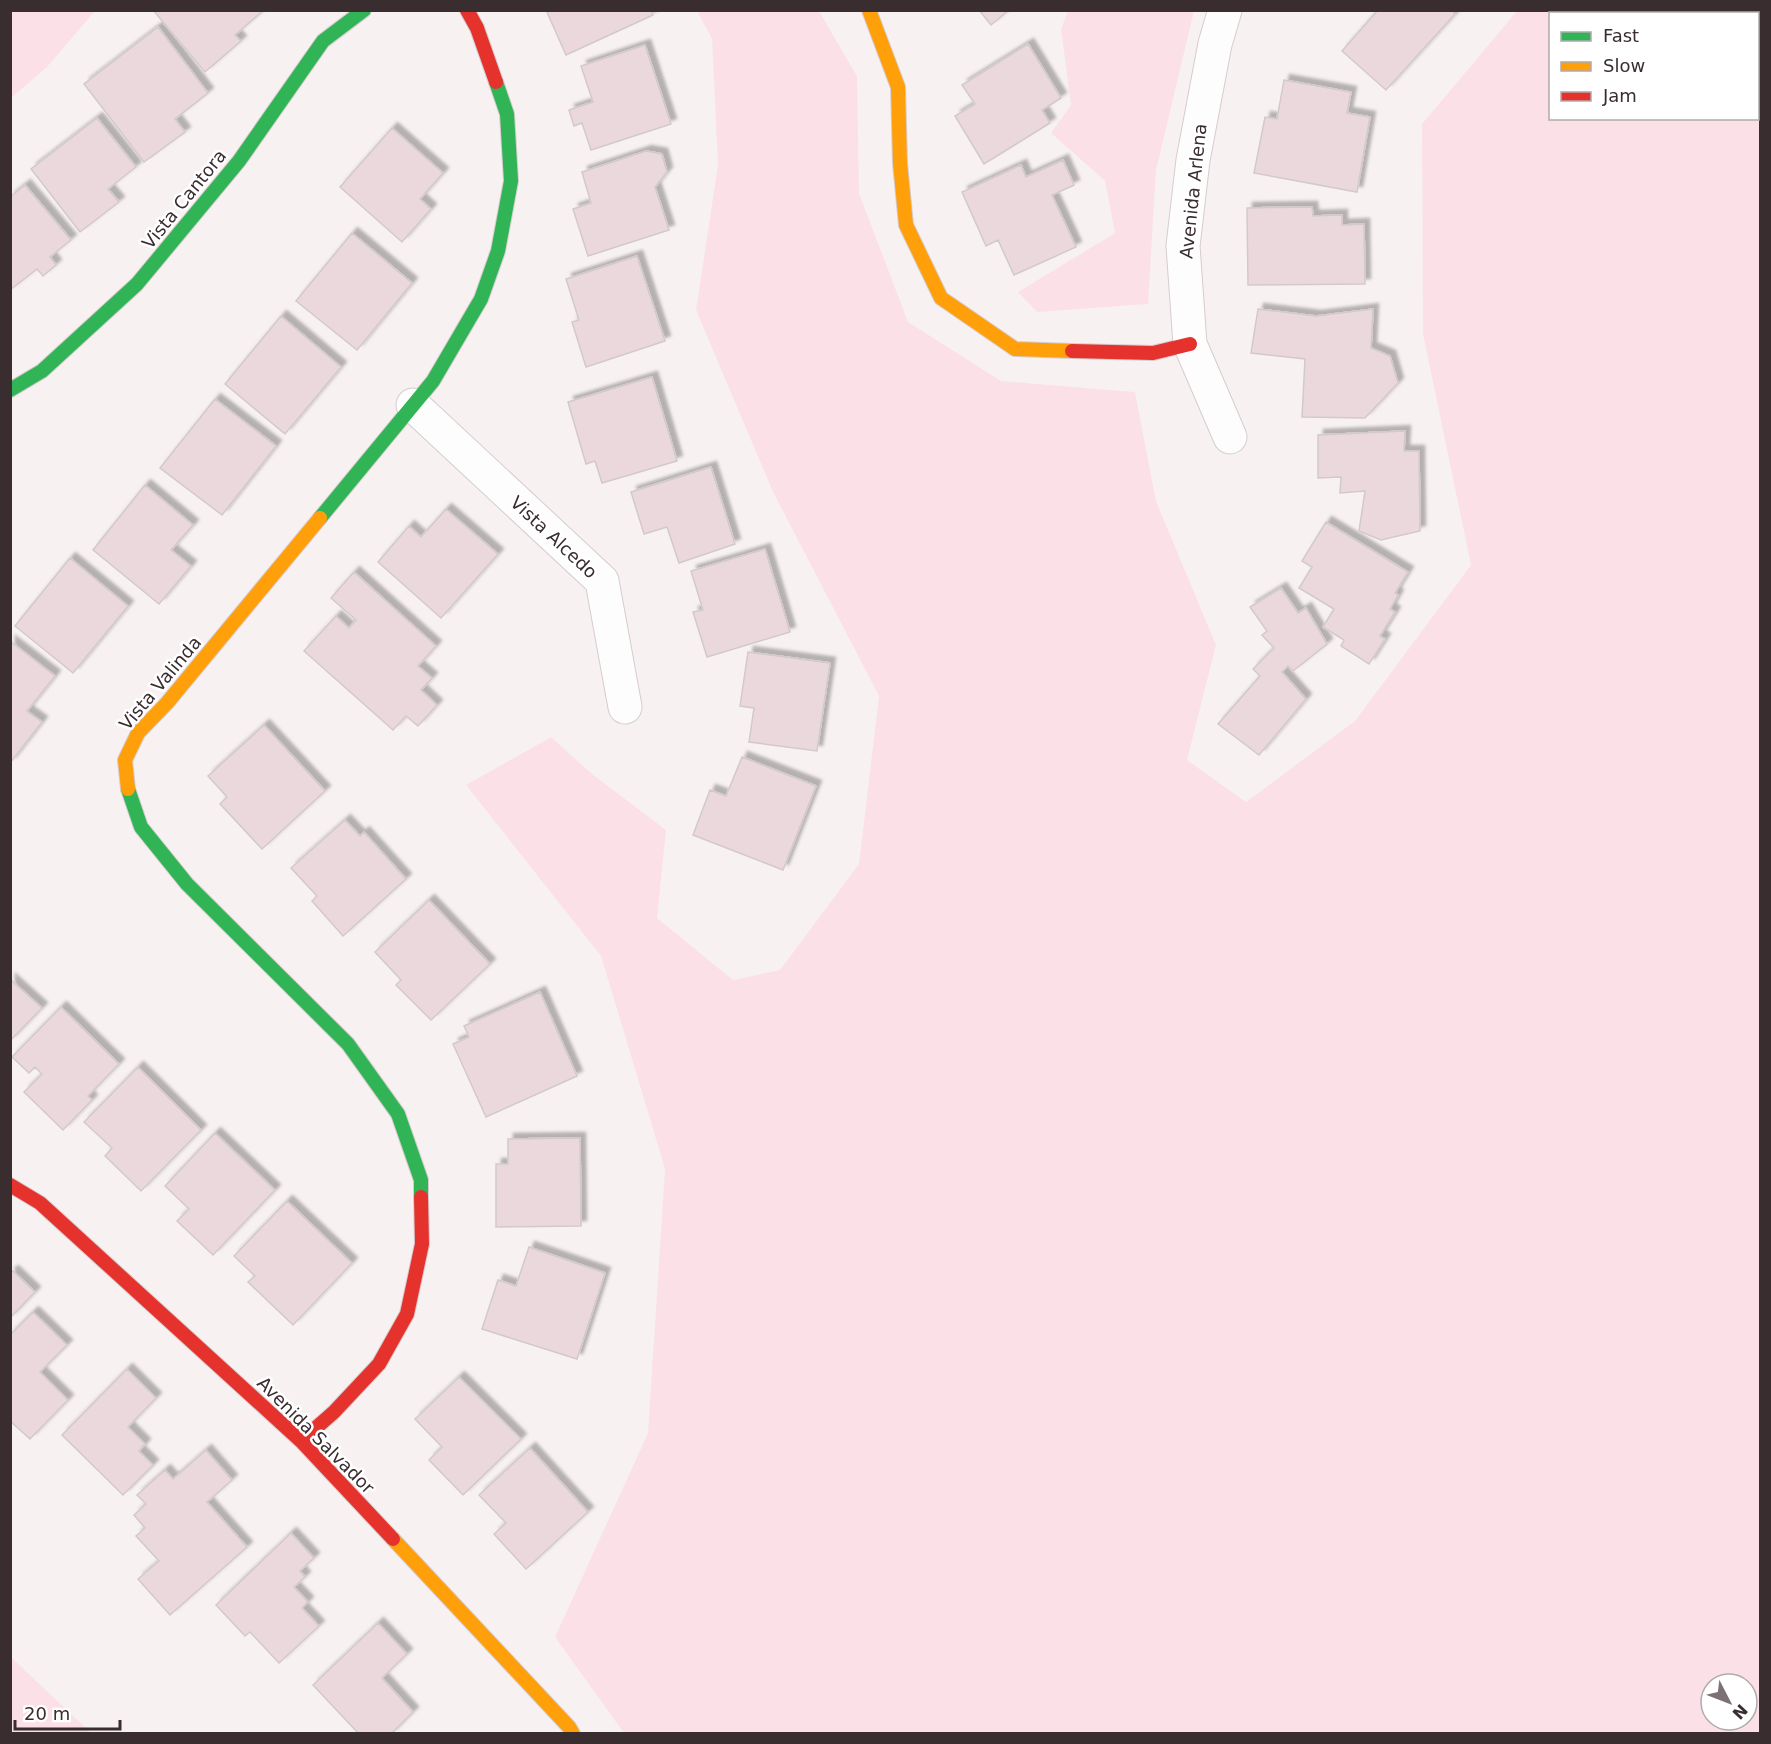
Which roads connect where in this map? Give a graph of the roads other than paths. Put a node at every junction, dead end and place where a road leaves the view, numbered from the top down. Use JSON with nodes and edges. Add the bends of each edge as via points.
{"nodes":[{"id":1,"x":364,"y":10,"type":"edge"},
{"id":2,"x":467,"y":10,"type":"edge"},
{"id":3,"x":869,"y":10,"type":"edge"},
{"id":4,"x":1225,"y":10,"type":"edge"},
{"id":5,"x":1190,"y":344,"type":"junction"},
{"id":6,"x":10,"y":390,"type":"edge"},
{"id":7,"x":413,"y":405,"type":"junction"},
{"id":8,"x":1230,"y":437,"type":"dead end"},
{"id":9,"x":626,"y":707,"type":"dead end"},
{"id":10,"x":10,"y":1185,"type":"edge"},
{"id":11,"x":302,"y":1441,"type":"junction"},
{"id":12,"x":573,"y":1734,"type":"edge"}],
"edges":[{"from":1,"to":6,"type":"street","name":"Vista Cantora","via":[[323,41],[239,161],[137,284],[42,371]]},
{"from":2,"to":7,"type":"street","name":"Vista Valinda","via":[[507,114],[511,182],[498,251],[481,298],[433,381]]},
{"from":3,"to":5,"type":"street","via":[[898,87],[906,225],[941,298],[1015,349],[1153,353]]},
{"from":4,"to":5,"type":"street","name":"Avenida Arlena","via":[[1193,160],[1183,246]]},
{"from":5,"to":8,"type":"street","name":"Avenida Arlena"},
{"from":7,"to":9,"type":"street","name":"Vista Alcedo","via":[[602,581]]},
{"from":7,"to":11,"type":"street","name":"Vista Valinda","via":[[167,704],[138,733],[124,760],[127,785],[141,827],[187,884],[348,1044],[398,1114],[421,1180],[422,1244],[406,1314],[379,1364]]},
{"from":10,"to":11,"type":"street","name":"Avenida Salvador","via":[[40,1203]]},
{"from":11,"to":12,"type":"street","name":"Avenida Salvador","via":[[570,1726]]}]}
